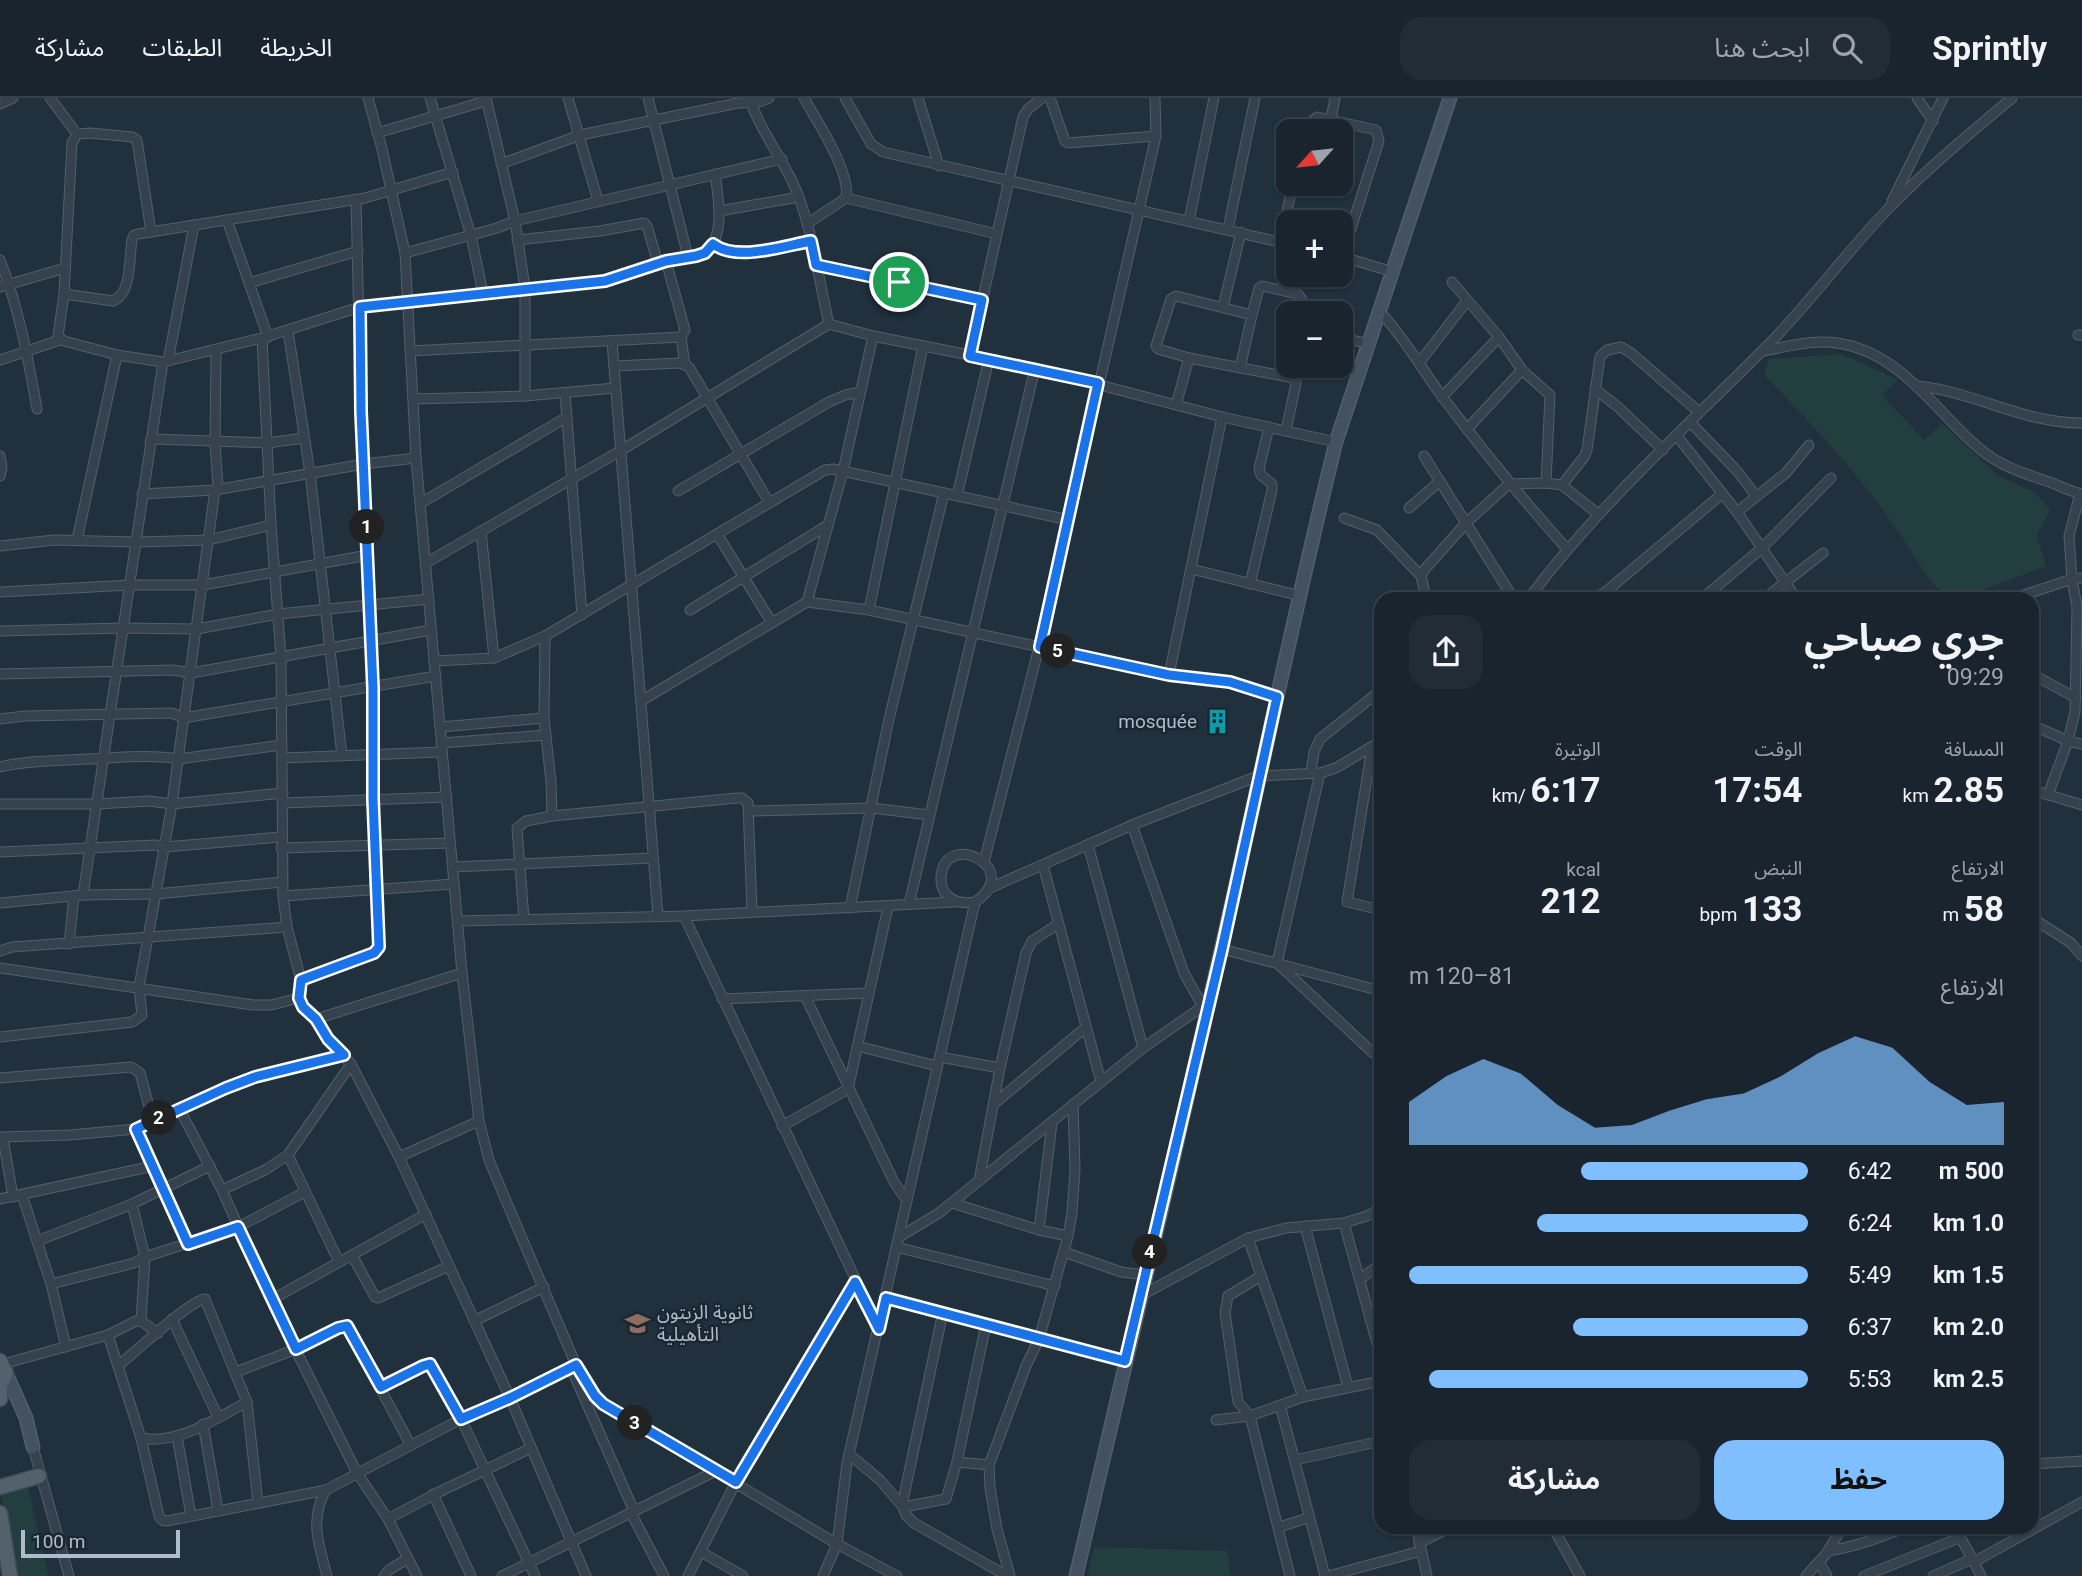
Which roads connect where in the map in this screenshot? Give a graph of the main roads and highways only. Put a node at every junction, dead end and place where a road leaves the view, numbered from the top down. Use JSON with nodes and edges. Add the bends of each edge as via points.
{"nodes":[{"id":1,"x":1450,"y":98,"type":"edge"},
{"id":2,"x":2,"y":1375,"type":"edge"},
{"id":3,"x":0,"y":1399,"type":"edge"},
{"id":4,"x":33,"y":1447,"type":"road end"},
{"id":5,"x":39,"y":1476,"type":"road end"},
{"id":6,"x":0,"y":1487,"type":"edge"},
{"id":7,"x":0,"y":1513,"type":"edge"},
{"id":8,"x":10,"y":1576,"type":"edge"},
{"id":9,"x":1076,"y":1576,"type":"edge"}],
"edges":[{"from":1,"to":9,"type":"main road","via":[[1336,442]]},
{"from":2,"to":3,"type":"main road"},
{"from":2,"to":4,"type":"main road"},
{"from":5,"to":6,"type":"main road"},
{"from":7,"to":8,"type":"main road"}]}
